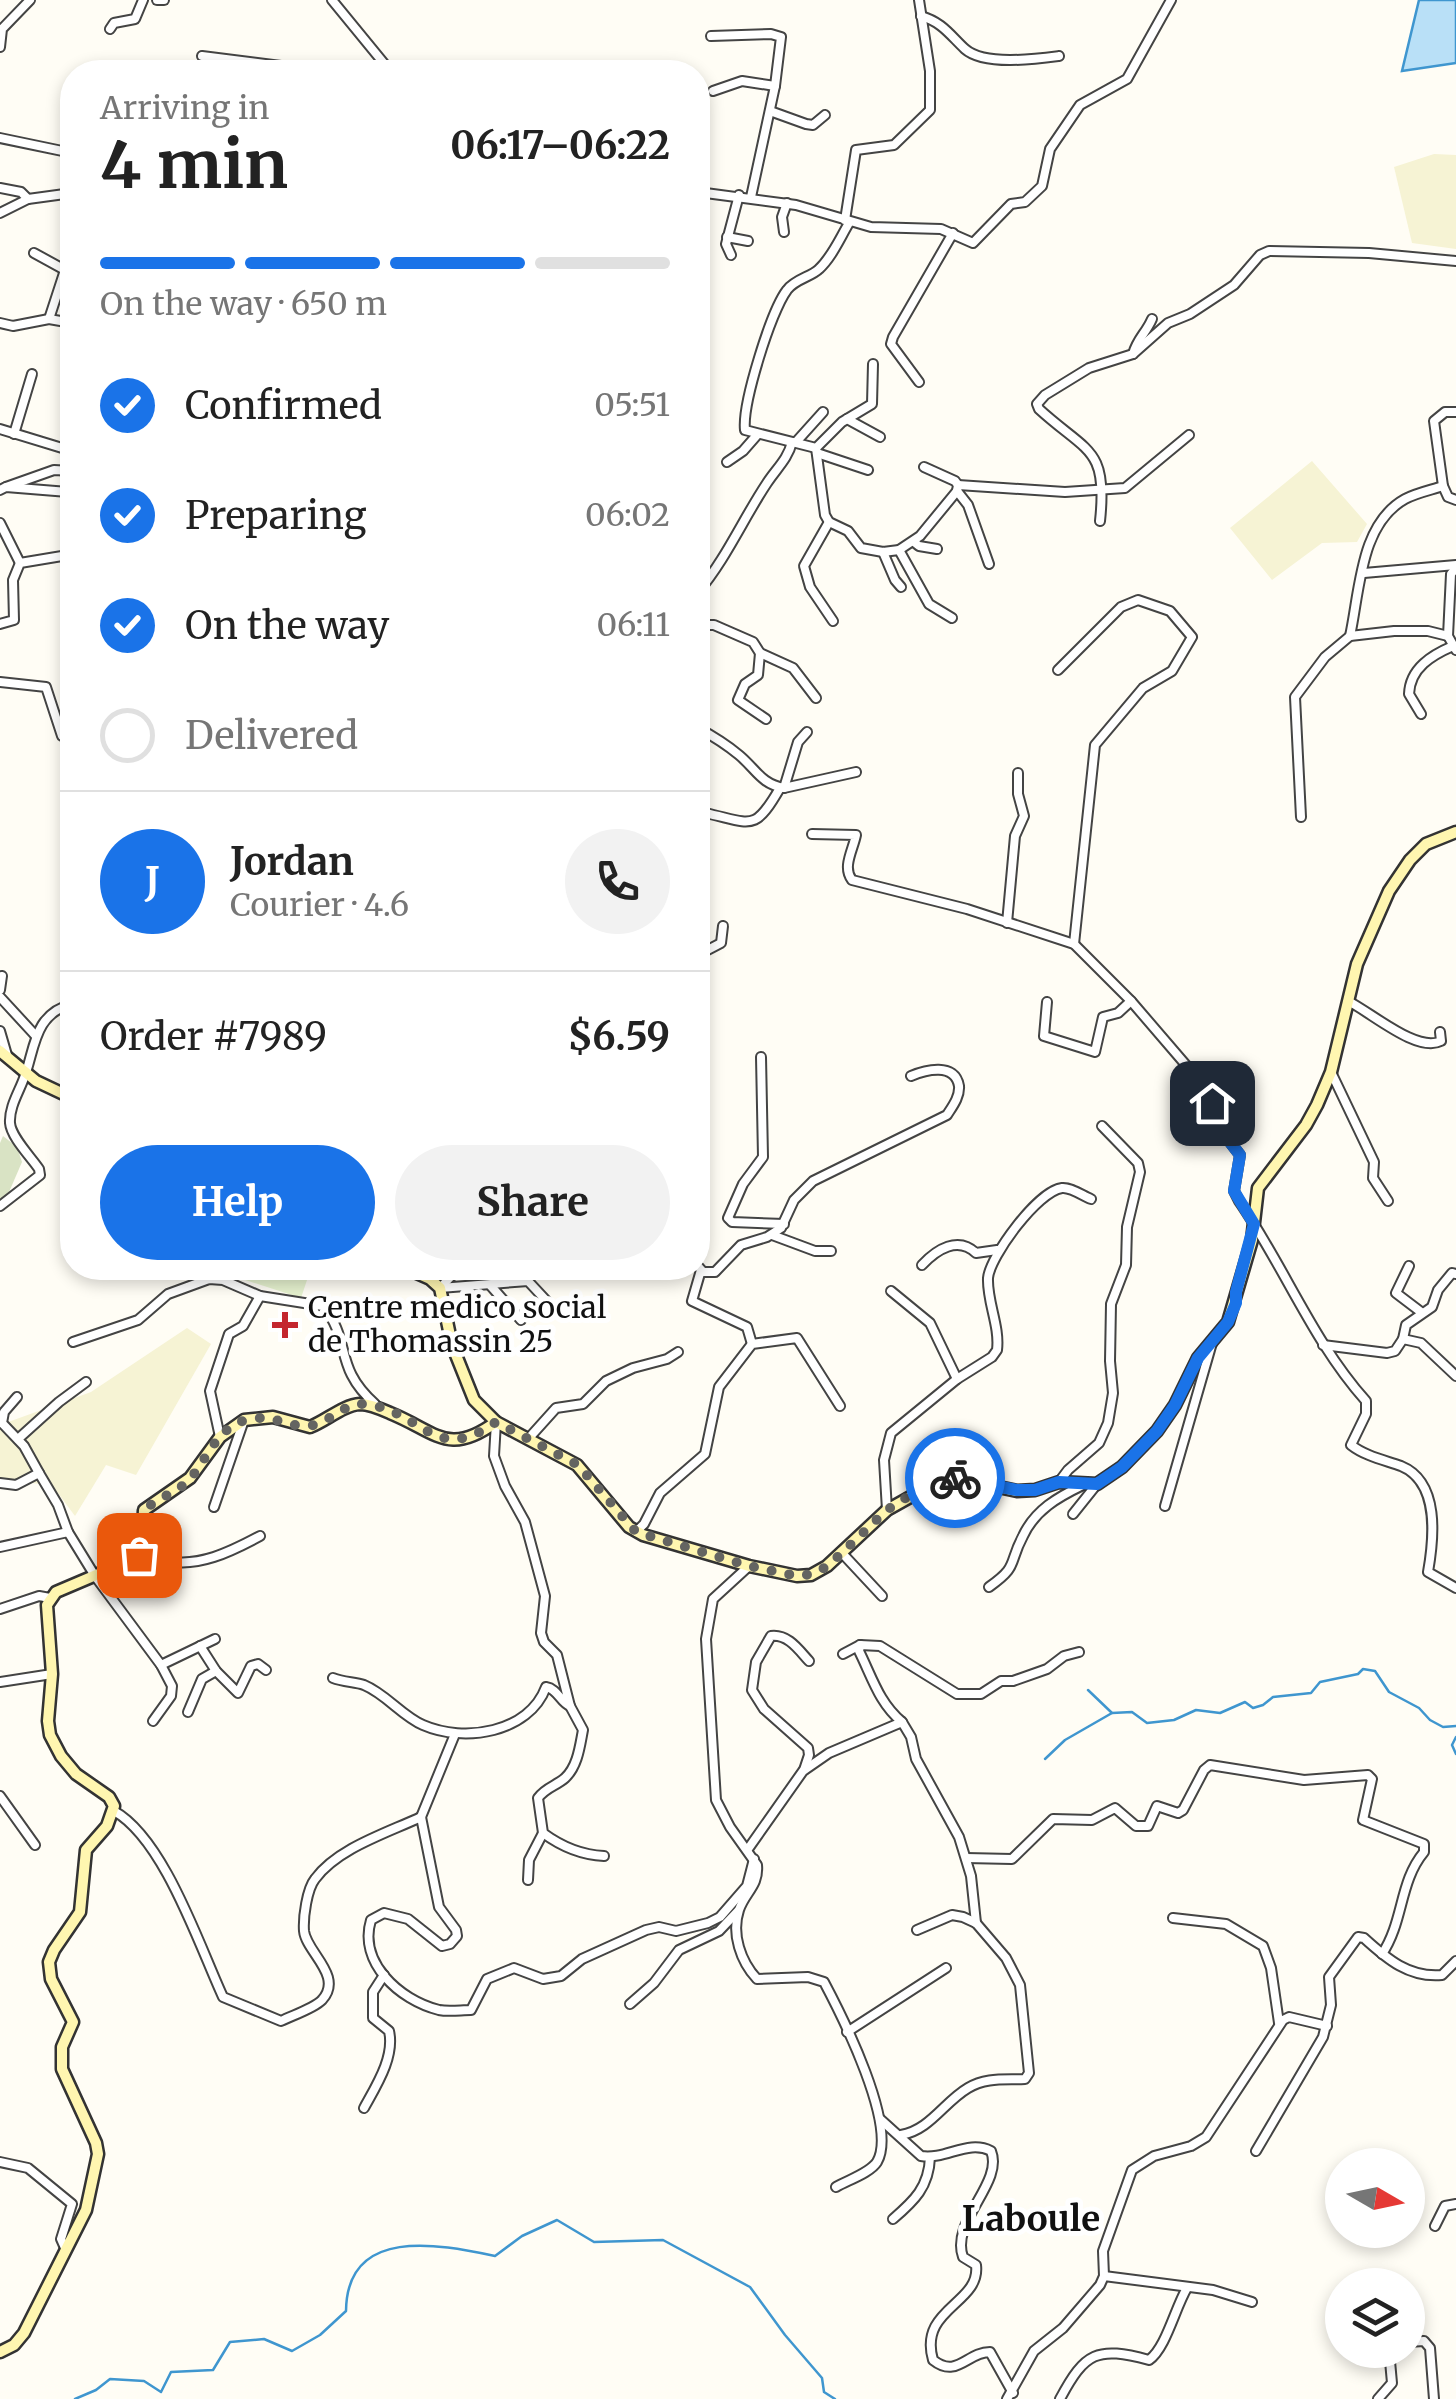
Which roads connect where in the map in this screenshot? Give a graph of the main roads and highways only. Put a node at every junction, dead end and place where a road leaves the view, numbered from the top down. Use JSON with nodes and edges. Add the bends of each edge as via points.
{"nodes":[{"id":1,"x":1456,"y":832,"type":"edge"},
{"id":2,"x":3,"y":1053,"type":"edge"},
{"id":3,"x":60,"y":1094,"type":"edge"},
{"id":4,"x":430,"y":1280,"type":"edge"},
{"id":5,"x":496,"y":1422,"type":"junction"},
{"id":6,"x":0,"y":2352,"type":"edge"}],
"edges":[{"from":1,"to":5,"type":"main road","via":[[1426,844],[1389,891],[1356,964],[1331,1072],[1306,1125],[1258,1188],[1228,1322],[1198,1358],[1157,1431],[1097,1484],[1017,1490],[956,1478],[887,1510],[828,1566],[797,1576],[636,1532],[578,1465]]},
{"from":2,"to":3,"type":"main road"},
{"from":4,"to":5,"type":"main road","via":[[440,1288],[474,1400]]},
{"from":5,"to":6,"type":"main road","via":[[474,1438],[447,1441],[358,1404],[310,1426],[273,1417],[244,1420],[220,1436],[190,1478],[144,1510],[136,1558],[50,1598],[50,1735],[114,1812],[86,1850],[80,1912],[49,1966],[73,2022],[62,2046],[62,2069],[98,2154],[86,2210],[24,2333]]}]}
